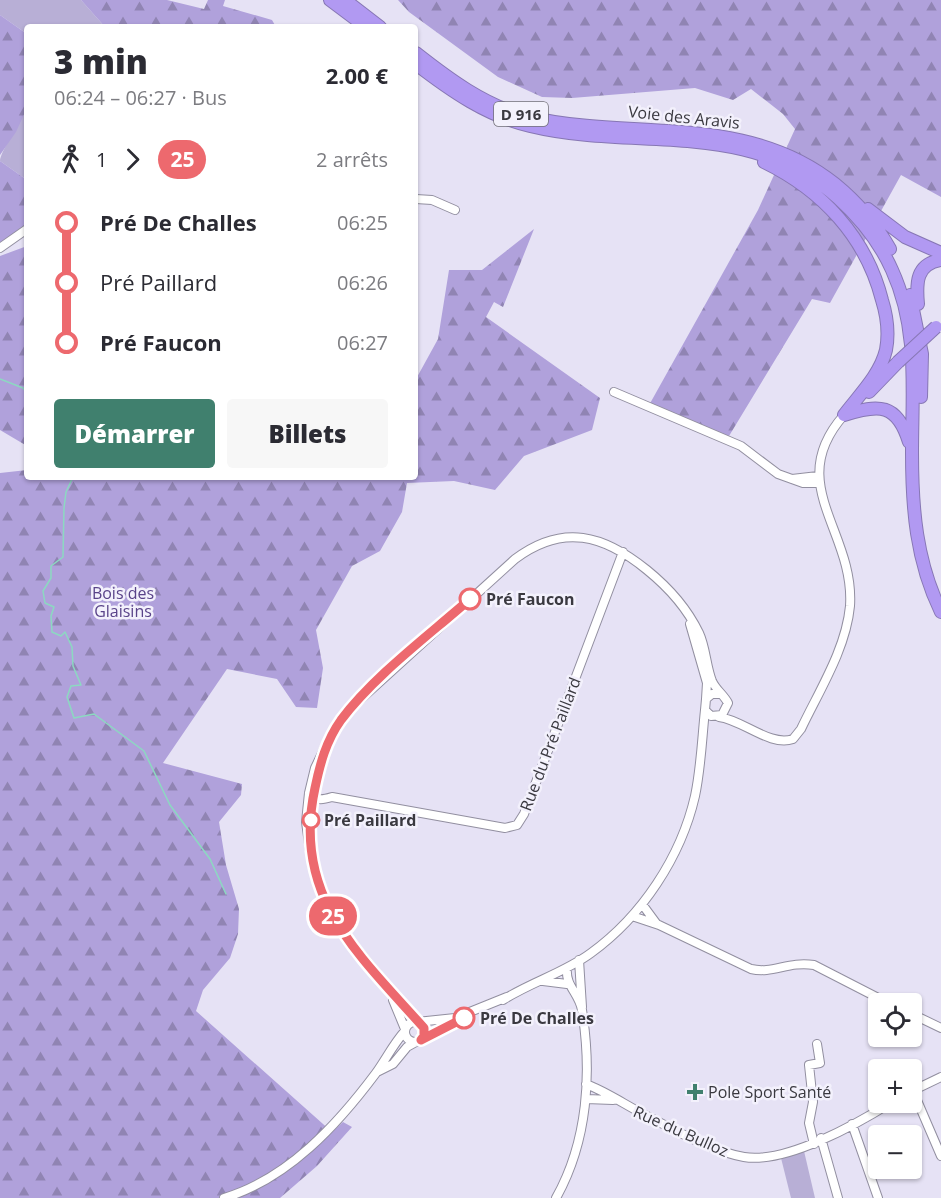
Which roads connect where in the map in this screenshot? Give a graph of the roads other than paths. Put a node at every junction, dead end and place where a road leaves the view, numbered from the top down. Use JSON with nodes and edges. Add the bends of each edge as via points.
{"nodes":[{"id":1,"x":330,"y":0,"type":"edge"},
{"id":2,"x":345,"y":0,"type":"edge"},
{"id":3,"x":362,"y":24,"type":"edge"},
{"id":4,"x":376,"y":24,"type":"edge"},
{"id":5,"x":418,"y":55,"type":"edge"},
{"id":6,"x":418,"y":65,"type":"edge"},
{"id":7,"x":702,"y":141,"type":"junction"},
{"id":8,"x":841,"y":189,"type":"junction"},
{"id":9,"x":418,"y":199,"type":"edge"},
{"id":10,"x":455,"y":210,"type":"dead end"},
{"id":11,"x":24,"y":231,"type":"edge"},
{"id":12,"x":0,"y":248,"type":"edge"},
{"id":13,"x":941,"y":253,"type":"edge"},
{"id":14,"x":941,"y":260,"type":"edge"},
{"id":15,"x":939,"y":325,"type":"edge"},
{"id":16,"x":920,"y":341,"type":"junction"},
{"id":17,"x":898,"y":362,"type":"junction"},
{"id":18,"x":880,"y":366,"type":"junction"},
{"id":19,"x":614,"y":392,"type":"dead end"},
{"id":20,"x":844,"y":415,"type":"junction"},
{"id":21,"x":912,"y":453,"type":"junction"},
{"id":22,"x":818,"y":480,"type":"junction"},
{"id":23,"x":914,"y":495,"type":"junction"},
{"id":24,"x":623,"y":552,"type":"junction"},
{"id":25,"x":941,"y":612,"type":"edge"},
{"id":26,"x":689,"y":617,"type":"junction"},
{"id":27,"x":720,"y":694,"type":"junction"},
{"id":28,"x":706,"y":699,"type":"junction"},
{"id":29,"x":728,"y":707,"type":"junction"},
{"id":30,"x":705,"y":710,"type":"junction"},
{"id":31,"x":717,"y":717,"type":"junction"},
{"id":32,"x":740,"y":722,"type":"junction"},
{"id":33,"x":703,"y":729,"type":"junction"},
{"id":34,"x":312,"y":793,"type":"junction"},
{"id":35,"x":642,"y":904,"type":"junction"},
{"id":36,"x":632,"y":916,"type":"junction"},
{"id":37,"x":659,"y":925,"type":"junction"},
{"id":38,"x":579,"y":960,"type":"junction"},
{"id":39,"x":567,"y":968,"type":"junction"},
{"id":40,"x":579,"y":978,"type":"junction"},
{"id":41,"x":542,"y":981,"type":"junction"},
{"id":42,"x":567,"y":984,"type":"junction"},
{"id":43,"x":390,"y":993,"type":"junction"},
{"id":44,"x":869,"y":993,"type":"edge"},
{"id":45,"x":507,"y":997,"type":"junction"},
{"id":46,"x":582,"y":1008,"type":"junction"},
{"id":47,"x":922,"y":1019,"type":"edge"},
{"id":48,"x":417,"y":1022,"type":"junction"},
{"id":49,"x":941,"y":1028,"type":"edge"},
{"id":50,"x":405,"y":1030,"type":"junction"},
{"id":51,"x":419,"y":1041,"type":"junction"},
{"id":52,"x":817,"y":1044,"type":"dead end"},
{"id":53,"x":376,"y":1073,"type":"junction"},
{"id":54,"x":941,"y":1077,"type":"edge"},
{"id":55,"x":586,"y":1084,"type":"junction"},
{"id":56,"x":922,"y":1086,"type":"edge"},
{"id":57,"x":586,"y":1099,"type":"junction"},
{"id":58,"x":620,"y":1102,"type":"junction"},
{"id":59,"x":872,"y":1113,"type":"edge"},
{"id":60,"x":922,"y":1113,"type":"edge"},
{"id":61,"x":852,"y":1124,"type":"junction"},
{"id":62,"x":821,"y":1138,"type":"junction"},
{"id":63,"x":814,"y":1144,"type":"junction"},
{"id":64,"x":941,"y":1156,"type":"edge"},
{"id":65,"x":224,"y":1198,"type":"edge"},
{"id":66,"x":556,"y":1198,"type":"edge"},
{"id":67,"x":838,"y":1198,"type":"edge"},
{"id":68,"x":878,"y":1198,"type":"edge"}],
"edges":[{"from":1,"to":3,"type":"highway"},
{"from":2,"to":4,"type":"highway"},
{"from":5,"to":8,"type":"highway","name":"Voie des Aravis","number":"D 916","via":[[470,92],[523,115],[567,124],[680,130],[741,139],[798,159]]},
{"from":6,"to":7,"type":"highway","name":"Voie des Aravis","number":"D 916","via":[[467,100],[526,125],[568,132]]},
{"from":7,"to":18,"type":"highway","via":[[755,158],[787,175],[818,196],[844,224],[869,264],[884,305],[887,344]]},
{"from":7,"to":21,"type":"highway","name":"Voie des Aravis","number":"D 916","via":[[747,149],[798,170],[841,200],[875,240],[899,286],[911,331]]},
{"from":8,"to":13,"type":"highway","via":[[900,233]]},
{"from":8,"to":16,"type":"highway","name":"Voie des Aravis","number":"D 916","via":[[874,224],[896,261],[910,296]]},
{"from":9,"to":10,"type":"street","via":[[432,200]]},
{"from":11,"to":12,"type":"street"},
{"from":14,"to":16,"type":"highway","via":[[926,266],[917,279]]},
{"from":15,"to":17,"type":"highway","bridge":true},
{"from":16,"to":23,"type":"highway","name":"Voie des Aravis","number":"D 916","via":[[923,374]]},
{"from":17,"to":18,"type":"highway"},
{"from":17,"to":20,"type":"highway"},
{"from":18,"to":20,"type":"highway"},
{"from":19,"to":22,"type":"street","via":[[741,446],[791,480]]},
{"from":20,"to":21,"type":"highway","via":[[868,408],[890,411],[902,423]]},
{"from":20,"to":22,"type":"street","via":[[822,446]]},
{"from":21,"to":23,"type":"highway","name":"Voie des Aravis","number":"D 916"},
{"from":22,"to":32,"type":"street","via":[[848,575],[849,606],[843,637],[796,736],[781,741]]},
{"from":23,"to":25,"type":"highway","name":"Voie des Aravis","number":"D 916","via":[[918,547]]},
{"from":24,"to":26,"type":"street","via":[[664,585]]},
{"from":24,"to":34,"type":"street","via":[[597,539],[573,537],[550,540],[523,553],[363,695],[340,722],[324,750]]},
{"from":24,"to":34,"type":"street","name":"Rue du Pré Paillard","via":[[517,825],[505,828]]},
{"from":26,"to":27,"type":"street","via":[[699,633],[712,681]]},
{"from":26,"to":28,"type":"street","via":[[707,683]]},
{"from":27,"to":28,"type":"street"},
{"from":27,"to":29,"type":"street"},
{"from":28,"to":30,"type":"street"},
{"from":29,"to":31,"type":"street"},
{"from":29,"to":32,"type":"street"},
{"from":30,"to":31,"type":"street"},
{"from":30,"to":33,"type":"street"},
{"from":31,"to":32,"type":"street"},
{"from":31,"to":33,"type":"street"},
{"from":33,"to":35,"type":"street","via":[[696,791],[686,823],[671,860]]},
{"from":34,"to":43,"type":"street","via":[[308,837],[315,874],[331,914]]},
{"from":35,"to":36,"type":"street"},
{"from":35,"to":37,"type":"street"},
{"from":36,"to":37,"type":"street"},
{"from":36,"to":38,"type":"street"},
{"from":37,"to":44,"type":"street","via":[[751,969],[767,970],[801,962]]},
{"from":38,"to":39,"type":"street"},
{"from":38,"to":40,"type":"street"},
{"from":39,"to":40,"type":"street"},
{"from":39,"to":41,"type":"street"},
{"from":39,"to":42,"type":"street"},
{"from":40,"to":46,"type":"street"},
{"from":41,"to":42,"type":"street"},
{"from":41,"to":45,"type":"street"},
{"from":42,"to":46,"type":"street"},
{"from":43,"to":48,"type":"street"},
{"from":43,"to":50,"type":"street"},
{"from":45,"to":48,"type":"street","via":[[455,1018]]},
{"from":45,"to":51,"type":"street"},
{"from":46,"to":55,"type":"street"},
{"from":47,"to":49,"type":"street"},
{"from":48,"to":50,"type":"street"},
{"from":48,"to":51,"type":"street","via":[[425,1030]]},
{"from":50,"to":51,"type":"street","via":[[408,1040]]},
{"from":50,"to":53,"type":"street"},
{"from":51,"to":53,"type":"street"},
{"from":52,"to":63,"type":"street","via":[[820,1063],[809,1065],[813,1102],[809,1123]]},
{"from":53,"to":65,"type":"street","via":[[328,1130],[297,1157],[258,1184]]},
{"from":54,"to":56,"type":"street"},
{"from":55,"to":57,"type":"street"},
{"from":55,"to":58,"type":"street","name":"Rue du Bulloz"},
{"from":57,"to":58,"type":"street","name":"Rue du Bulloz"},
{"from":57,"to":66,"type":"street","via":[[575,1155]]},
{"from":58,"to":63,"type":"street","name":"Rue du Bulloz","via":[[747,1158],[790,1153]]},
{"from":59,"to":61,"type":"street","name":"Rue du Bulloz"},
{"from":60,"to":64,"type":"street"},
{"from":61,"to":62,"type":"street","name":"Rue du Bulloz"},
{"from":61,"to":68,"type":"street"},
{"from":62,"to":63,"type":"street","name":"Rue du Bulloz"},
{"from":62,"to":67,"type":"street"}]}
